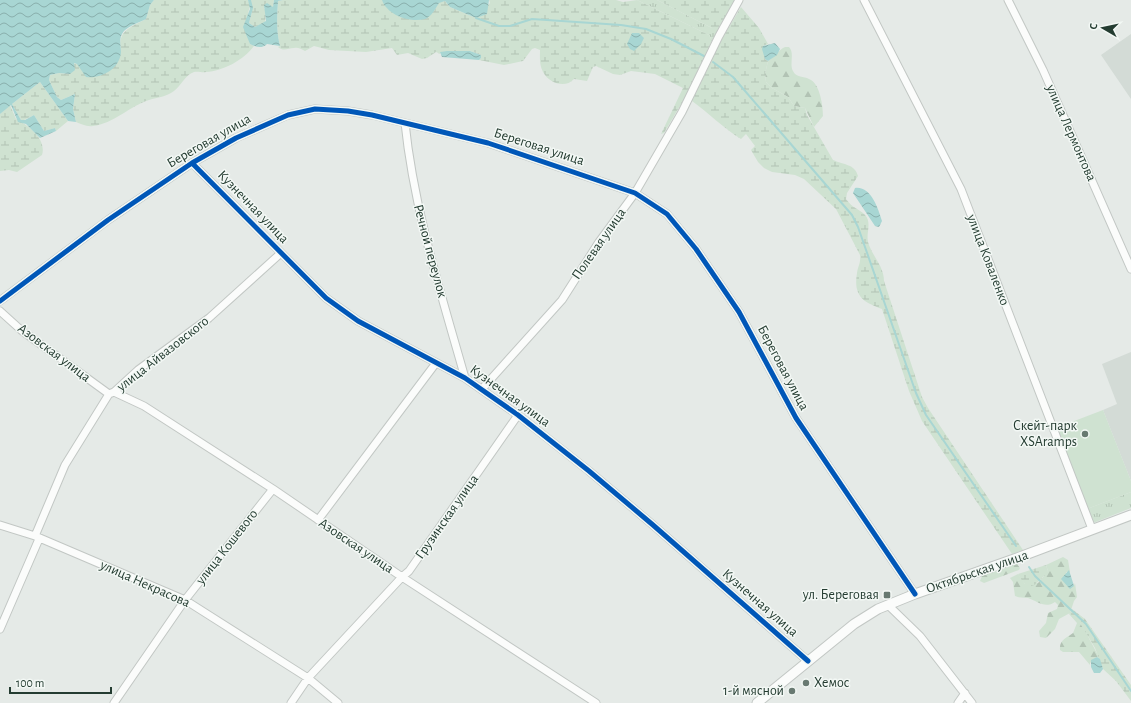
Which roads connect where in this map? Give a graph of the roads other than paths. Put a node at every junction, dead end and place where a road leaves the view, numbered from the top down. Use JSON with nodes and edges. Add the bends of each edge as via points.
{"nodes":[{"id":1,"x":739,"y":0,"type":"edge"},
{"id":2,"x":864,"y":0,"type":"edge"},
{"id":3,"x":1008,"y":0,"type":"edge"},
{"id":4,"x":405,"y":123,"type":"junction"},
{"id":5,"x":192,"y":163,"type":"junction"},
{"id":6,"x":635,"y":193,"type":"junction"},
{"id":7,"x":281,"y":253,"type":"junction"},
{"id":8,"x":1131,"y":269,"type":"edge"},
{"id":9,"x":0,"y":301,"type":"edge"},
{"id":10,"x":0,"y":311,"type":"edge"},
{"id":11,"x":436,"y":363,"type":"junction"},
{"id":12,"x":465,"y":378,"type":"junction"},
{"id":13,"x":482,"y":389,"type":"junction"},
{"id":14,"x":112,"y":393,"type":"junction"},
{"id":15,"x":518,"y":415,"type":"junction"},
{"id":16,"x":273,"y":489,"type":"junction"},
{"id":17,"x":1131,"y":515,"type":"edge"},
{"id":18,"x":318,"y":520,"type":"junction"},
{"id":19,"x":0,"y":525,"type":"edge"},
{"id":20,"x":1092,"y":529,"type":"junction"},
{"id":21,"x":37,"y":537,"type":"junction"},
{"id":22,"x":402,"y":577,"type":"junction"},
{"id":23,"x":915,"y":594,"type":"junction"},
{"id":24,"x":185,"y":600,"type":"junction"},
{"id":25,"x":888,"y":604,"type":"junction"},
{"id":26,"x":0,"y":629,"type":"edge"},
{"id":27,"x":808,"y":661,"type":"junction"},
{"id":28,"x":308,"y":678,"type":"junction"},
{"id":29,"x":965,"y":693,"type":"junction"},
{"id":30,"x":114,"y":703,"type":"edge"},
{"id":31,"x":291,"y":703,"type":"edge"},
{"id":32,"x":338,"y":703,"type":"edge"},
{"id":33,"x":596,"y":703,"type":"edge"},
{"id":34,"x":757,"y":703,"type":"edge"},
{"id":35,"x":958,"y":703,"type":"edge"},
{"id":36,"x":972,"y":703,"type":"edge"}],
"edges":[{"from":1,"to":6,"type":"street","name":"Полевая улица","via":[[682,112]]},
{"from":2,"to":20,"type":"street","name":"улица Коваленко","via":[[961,189]]},
{"from":3,"to":8,"type":"street","name":"улица Лермонтова","via":[[1043,70]]},
{"from":4,"to":5,"type":"street","name":"Береговая улица","via":[[372,114],[334,109],[301,110],[262,125]]},
{"from":4,"to":6,"type":"street","name":"Береговая улица","via":[[488,143]]},
{"from":4,"to":12,"type":"street","name":"Речной переулок","via":[[416,198]]},
{"from":5,"to":7,"type":"street","name":"Кузнечная улица"},
{"from":5,"to":9,"type":"street","name":"Береговая улица","via":[[108,220]]},
{"from":6,"to":13,"type":"street","name":"Полевая улица","via":[[599,242],[562,300]]},
{"from":6,"to":23,"type":"street","name":"Береговая улица","via":[[667,214],[714,274],[739,312],[796,418]]},
{"from":7,"to":11,"type":"street","name":"Кузнечная улица","via":[[316,289],[339,308],[379,333]]},
{"from":7,"to":14,"type":"street","name":"улица Айвазовского","via":[[209,318],[138,370]]},
{"from":10,"to":14,"type":"street","name":"Азовская улица","via":[[27,334]]},
{"from":11,"to":12,"type":"street","name":"Кузнечная улица"},
{"from":11,"to":18,"type":"street"},
{"from":12,"to":13,"type":"street","name":"Кузнечная улица"},
{"from":13,"to":15,"type":"street","name":"Кузнечная улица"},
{"from":14,"to":16,"type":"street","name":"Азовская улица","via":[[144,406]]},
{"from":14,"to":21,"type":"street","name":"улица Айвазовского","via":[[65,465]]},
{"from":15,"to":22,"type":"street","name":"Грузинская улица","via":[[409,571]]},
{"from":15,"to":27,"type":"street","name":"Кузнечная улица","via":[[589,470]]},
{"from":16,"to":18,"type":"street","name":"Азовская улица"},
{"from":16,"to":24,"type":"street","name":"улица Кошевого"},
{"from":17,"to":20,"type":"street","name":"Октябрьская улица"},
{"from":18,"to":22,"type":"street","name":"Азовская улица"},
{"from":19,"to":21,"type":"street","name":"улица Некрасова"},
{"from":20,"to":23,"type":"street","name":"Октябрьская улица"},
{"from":21,"to":24,"type":"street","name":"улица Некрасова"},
{"from":21,"to":26,"type":"street","name":"улица Айвазовского"},
{"from":22,"to":28,"type":"street","name":"Грузинская улица"},
{"from":22,"to":33,"type":"street","name":"Азовская улица"},
{"from":23,"to":25,"type":"street","name":"Октябрьская улица"},
{"from":24,"to":28,"type":"street","name":"улица Некрасова"},
{"from":24,"to":30,"type":"street","name":"улица Кошевого"},
{"from":25,"to":27,"type":"street","name":"Октябрьская улица","via":[[854,624]]},
{"from":25,"to":29,"type":"street","via":[[920,636]]},
{"from":27,"to":34,"type":"street","name":"Октябрьская улица"},
{"from":28,"to":31,"type":"street","name":"Грузинская улица"},
{"from":28,"to":32,"type":"street","name":"улица Некрасова"},
{"from":29,"to":35,"type":"street"},
{"from":29,"to":36,"type":"street"}]}
